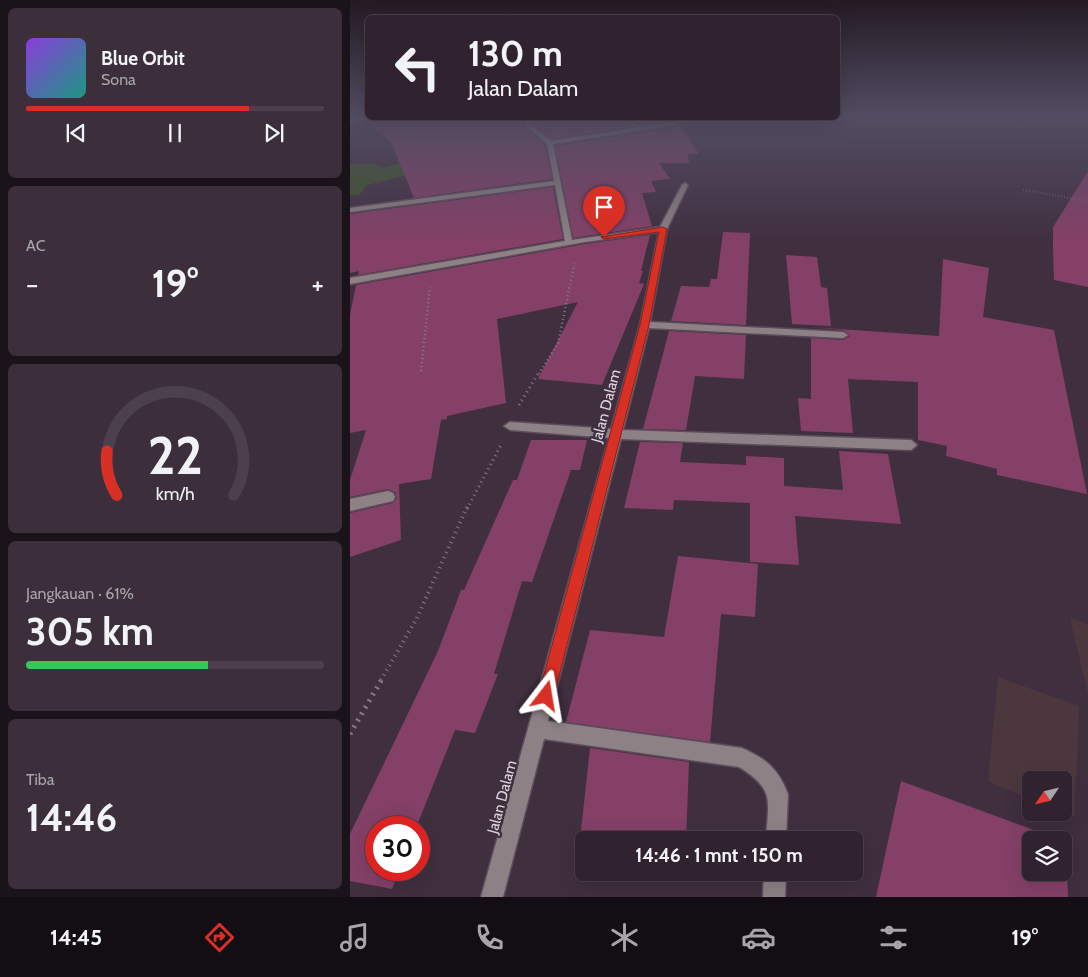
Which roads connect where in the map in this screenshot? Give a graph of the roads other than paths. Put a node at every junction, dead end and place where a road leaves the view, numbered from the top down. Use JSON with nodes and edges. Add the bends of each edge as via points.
{"nodes":[{"id":1,"x":554,"y":159,"type":"edge"},
{"id":2,"x":559,"y":182,"type":"junction"},
{"id":3,"x":685,"y":185,"type":"dead end"},
{"id":4,"x":350,"y":210,"type":"edge"},
{"id":5,"x":663,"y":229,"type":"junction"},
{"id":6,"x":569,"y":243,"type":"junction"},
{"id":7,"x":350,"y":281,"type":"edge"},
{"id":8,"x":644,"y":325,"type":"junction"},
{"id":9,"x":843,"y":335,"type":"dead end"},
{"id":10,"x":510,"y":426,"type":"road end"},
{"id":11,"x":616,"y":434,"type":"junction"},
{"id":12,"x":911,"y":445,"type":"dead end"},
{"id":13,"x":388,"y":497,"type":"dead end"},
{"id":14,"x":350,"y":505,"type":"edge"},
{"id":15,"x":538,"y":729,"type":"junction"},
{"id":16,"x":776,"y":831,"type":"edge"},
{"id":17,"x":775,"y":881,"type":"edge"},
{"id":18,"x":492,"y":897,"type":"edge"},
{"id":19,"x":774,"y":897,"type":"edge"}],
"edges":[{"from":1,"to":2,"type":"street"},
{"from":2,"to":4,"type":"street"},
{"from":2,"to":6,"type":"street"},
{"from":3,"to":5,"type":"street","name":"Jalan Dalam"},
{"from":5,"to":6,"type":"street"},
{"from":5,"to":8,"type":"street","name":"Jalan Dalam"},
{"from":6,"to":7,"type":"street"},
{"from":8,"to":9,"type":"street"},
{"from":8,"to":11,"type":"street","name":"Jalan Dalam"},
{"from":10,"to":11,"type":"street"},
{"from":11,"to":12,"type":"street"},
{"from":11,"to":15,"type":"street","name":"Jalan Dalam"},
{"from":13,"to":14,"type":"street"},
{"from":15,"to":16,"type":"street","via":[[742,758],[765,772],[778,794]]},
{"from":15,"to":18,"type":"street","name":"Jalan Dalam"},
{"from":17,"to":19,"type":"street"}]}
